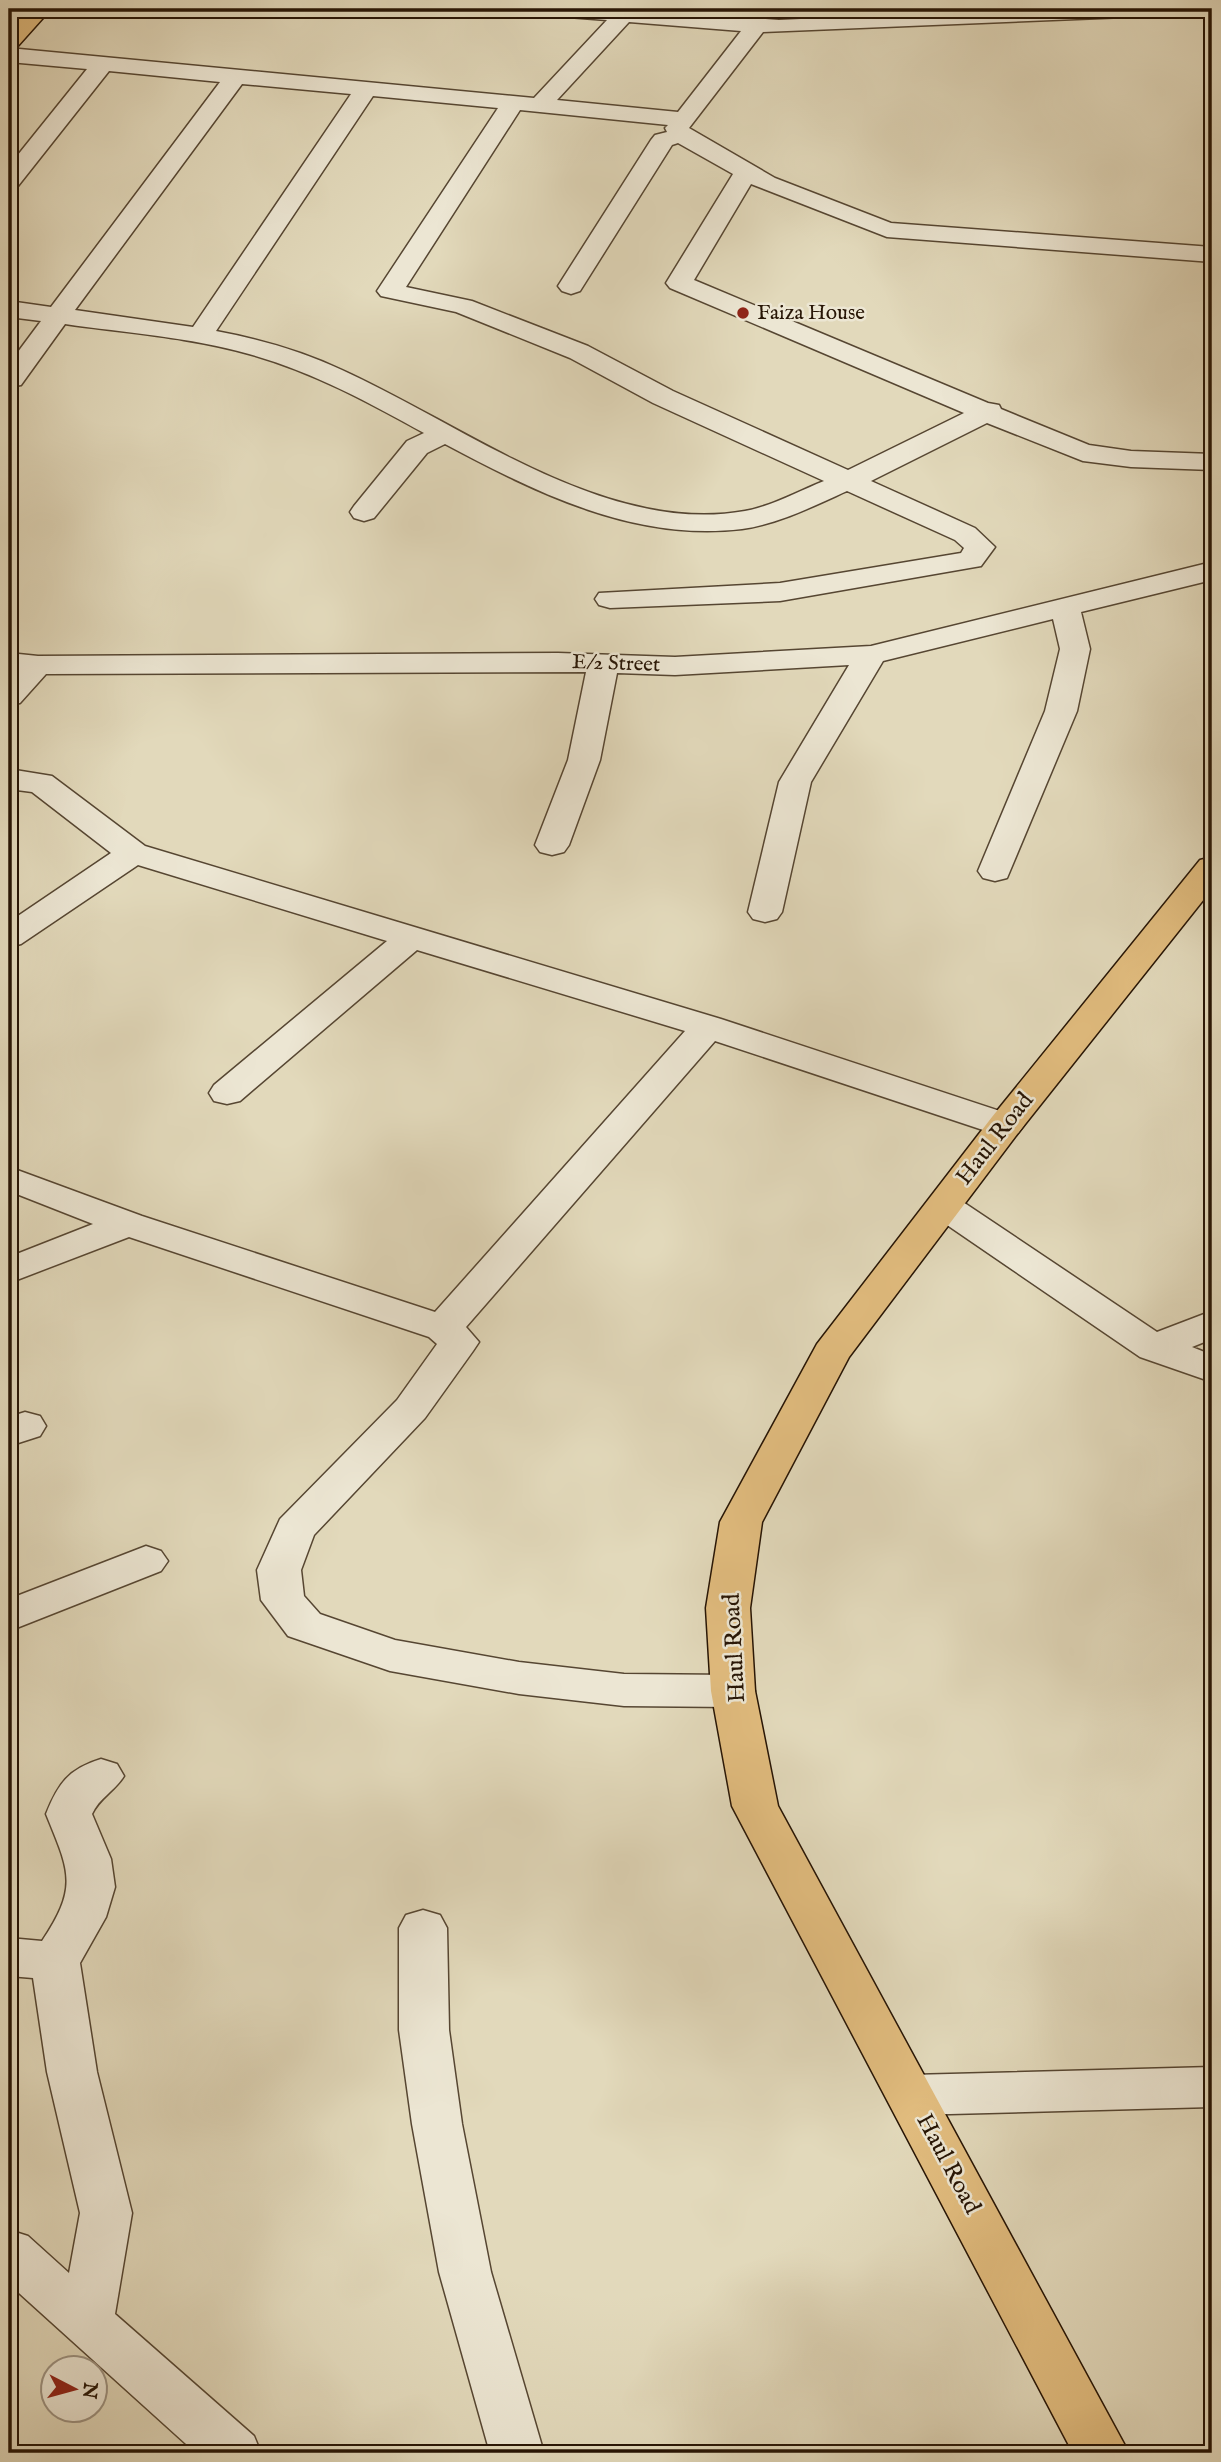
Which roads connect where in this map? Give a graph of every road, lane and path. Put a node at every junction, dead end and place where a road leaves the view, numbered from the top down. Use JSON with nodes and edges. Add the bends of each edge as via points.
{"nodes":[{"id":1,"x":40,"y":9,"type":"edge"},
{"id":2,"x":555,"y":9,"type":"edge"},
{"id":3,"x":1150,"y":9,"type":"edge"},
{"id":4,"x":1180,"y":9,"type":"edge"},
{"id":5,"x":1212,"y":10,"type":"edge"},
{"id":6,"x":635,"y":13,"type":"edge"},
{"id":7,"x":757,"y":25,"type":"junction"},
{"id":8,"x":9,"y":42,"type":"edge"},
{"id":9,"x":9,"y":55,"type":"edge"},
{"id":10,"x":103,"y":64,"type":"junction"},
{"id":11,"x":236,"y":76,"type":"junction"},
{"id":12,"x":367,"y":88,"type":"junction"},
{"id":13,"x":513,"y":103,"type":"junction"},
{"id":14,"x":540,"y":106,"type":"junction"},
{"id":15,"x":682,"y":127,"type":"junction"},
{"id":16,"x":746,"y":172,"type":"junction"},
{"id":17,"x":9,"y":181,"type":"edge"},
{"id":18,"x":1212,"y":255,"type":"edge"},
{"id":19,"x":571,"y":286,"type":"dead end"},
{"id":20,"x":9,"y":309,"type":"edge"},
{"id":21,"x":57,"y":315,"type":"junction"},
{"id":22,"x":200,"y":335,"type":"junction"},
{"id":23,"x":11,"y":379,"type":"dead end"},
{"id":24,"x":989,"y":411,"type":"junction"},
{"id":25,"x":443,"y":433,"type":"junction"},
{"id":26,"x":1212,"y":462,"type":"edge"},
{"id":27,"x":849,"y":481,"type":"junction"},
{"id":28,"x":364,"y":512,"type":"dead end"},
{"id":29,"x":1212,"y":571,"type":"edge"},
{"id":30,"x":610,"y":599,"type":"dead end"},
{"id":31,"x":1065,"y":607,"type":"junction"},
{"id":32,"x":871,"y":654,"type":"junction"},
{"id":33,"x":24,"y":664,"type":"edge"},
{"id":34,"x":603,"y":664,"type":"junction"},
{"id":35,"x":9,"y":696,"type":"edge"},
{"id":36,"x":9,"y":779,"type":"edge"},
{"id":37,"x":552,"y":845,"type":"dead end"},
{"id":38,"x":133,"y":853,"type":"junction"},
{"id":39,"x":1212,"y":867,"type":"edge"},
{"id":40,"x":995,"y":871,"type":"dead end"},
{"id":41,"x":765,"y":912,"type":"dead end"},
{"id":42,"x":9,"y":937,"type":"edge"},
{"id":43,"x":412,"y":937,"type":"junction"},
{"id":44,"x":708,"y":1027,"type":"junction"},
{"id":45,"x":227,"y":1093,"type":"dead end"},
{"id":46,"x":1005,"y":1125,"type":"junction"},
{"id":47,"x":9,"y":1178,"type":"edge"},
{"id":48,"x":944,"y":1206,"type":"junction"},
{"id":49,"x":128,"y":1224,"type":"junction"},
{"id":50,"x":9,"y":1271,"type":"edge"},
{"id":51,"x":1212,"y":1324,"type":"edge"},
{"id":52,"x":443,"y":1328,"type":"junction"},
{"id":53,"x":1154,"y":1348,"type":"junction"},
{"id":54,"x":1212,"y":1369,"type":"edge"},
{"id":55,"x":146,"y":1561,"type":"dead end"},
{"id":56,"x":9,"y":1616,"type":"edge"},
{"id":57,"x":733,"y":1691,"type":"junction"},
{"id":58,"x":102,"y":1776,"type":"dead end"},
{"id":59,"x":423,"y":1928,"type":"dead end"},
{"id":60,"x":32,"y":1959,"type":"edge"},
{"id":61,"x":1212,"y":2087,"type":"edge"},
{"id":62,"x":911,"y":2095,"type":"junction"},
{"id":63,"x":9,"y":2252,"type":"edge"},
{"id":64,"x":87,"y":2321,"type":"junction"},
{"id":65,"x":234,"y":2453,"type":"edge"},
{"id":66,"x":517,"y":2453,"type":"edge"},
{"id":67,"x":1101,"y":2453,"type":"edge"}],
"edges":[{"from":1,"to":8,"type":"main road"},
{"from":2,"to":6,"type":"street"},
{"from":3,"to":7,"type":"street","via":[[831,26]]},
{"from":4,"to":5,"type":"street"},
{"from":6,"to":7,"type":"street"},
{"from":6,"to":14,"type":"street"},
{"from":7,"to":15,"type":"street"},
{"from":9,"to":10,"type":"street"},
{"from":10,"to":11,"type":"street"},
{"from":10,"to":17,"type":"street"},
{"from":11,"to":12,"type":"street"},
{"from":11,"to":21,"type":"street"},
{"from":12,"to":13,"type":"street"},
{"from":12,"to":22,"type":"street"},
{"from":13,"to":14,"type":"street"},
{"from":13,"to":27,"type":"street","via":[[390,291],[463,306],[579,352],[663,397]]},
{"from":14,"to":15,"type":"street"},
{"from":15,"to":16,"type":"street"},
{"from":15,"to":19,"type":"street","via":[[663,140]]},
{"from":16,"to":18,"type":"street","via":[[887,230]]},
{"from":16,"to":24,"type":"street","via":[[679,283]]},
{"from":20,"to":21,"type":"street"},
{"from":21,"to":22,"type":"street"},
{"from":21,"to":23,"type":"street"},
{"from":22,"to":25,"type":"street","via":[[276,353],[350,384]]},
{"from":24,"to":26,"type":"street","via":[[1083,453],[1131,460]]},
{"from":24,"to":27,"type":"street"},
{"from":25,"to":27,"type":"street","via":[[556,487],[612,510],[649,518],[742,520]]},
{"from":25,"to":28,"type":"street","via":[[417,447]]},
{"from":27,"to":30,"type":"street","via":[[965,534],[980,547],[971,560],[780,592]]},
{"from":29,"to":31,"type":"street","name":"E/2 Street"},
{"from":31,"to":32,"type":"street","name":"E/2 Street"},
{"from":31,"to":40,"type":"street","via":[[1075,649],[1061,710]]},
{"from":32,"to":34,"type":"street","name":"E/2 Street","via":[[675,666]]},
{"from":32,"to":41,"type":"street","via":[[795,782]]},
{"from":33,"to":34,"type":"street","name":"E/2 Street"},
{"from":33,"to":35,"type":"street"},
{"from":34,"to":37,"type":"street","via":[[584,760]]},
{"from":36,"to":38,"type":"street","via":[[41,783]]},
{"from":38,"to":42,"type":"street"},
{"from":38,"to":43,"type":"street"},
{"from":39,"to":46,"type":"main road","name":"Haul Road"},
{"from":43,"to":44,"type":"street"},
{"from":43,"to":45,"type":"street"},
{"from":44,"to":46,"type":"street"},
{"from":44,"to":52,"type":"street"},
{"from":46,"to":48,"type":"main road","name":"Haul Road"},
{"from":47,"to":49,"type":"street"},
{"from":48,"to":53,"type":"street"},
{"from":48,"to":57,"type":"main road","name":"Haul Road","via":[[831,1353],[741,1522],[728,1608]]},
{"from":49,"to":50,"type":"street"},
{"from":49,"to":52,"type":"street"},
{"from":51,"to":53,"type":"street"},
{"from":52,"to":57,"type":"street","via":[[459,1342],[411,1409],[295,1529],[279,1570],[283,1600],[304,1625],[390,1655],[519,1678],[624,1690]]},
{"from":53,"to":54,"type":"street"},
{"from":55,"to":56,"type":"street"},
{"from":57,"to":62,"type":"main road","name":"Haul Road","via":[[755,1806]]},
{"from":58,"to":60,"type":"street","via":[[77,1794],[69,1814],[92,1886],[81,1921]]},
{"from":59,"to":66,"type":"street","via":[[424,2030],[436,2124],[465,2272]]},
{"from":60,"to":64,"type":"street","via":[[72,2072],[106,2213]]},
{"from":61,"to":62,"type":"street"},
{"from":62,"to":67,"type":"main road","name":"Haul Road"},
{"from":63,"to":64,"type":"street"},
{"from":64,"to":65,"type":"street"}]}
